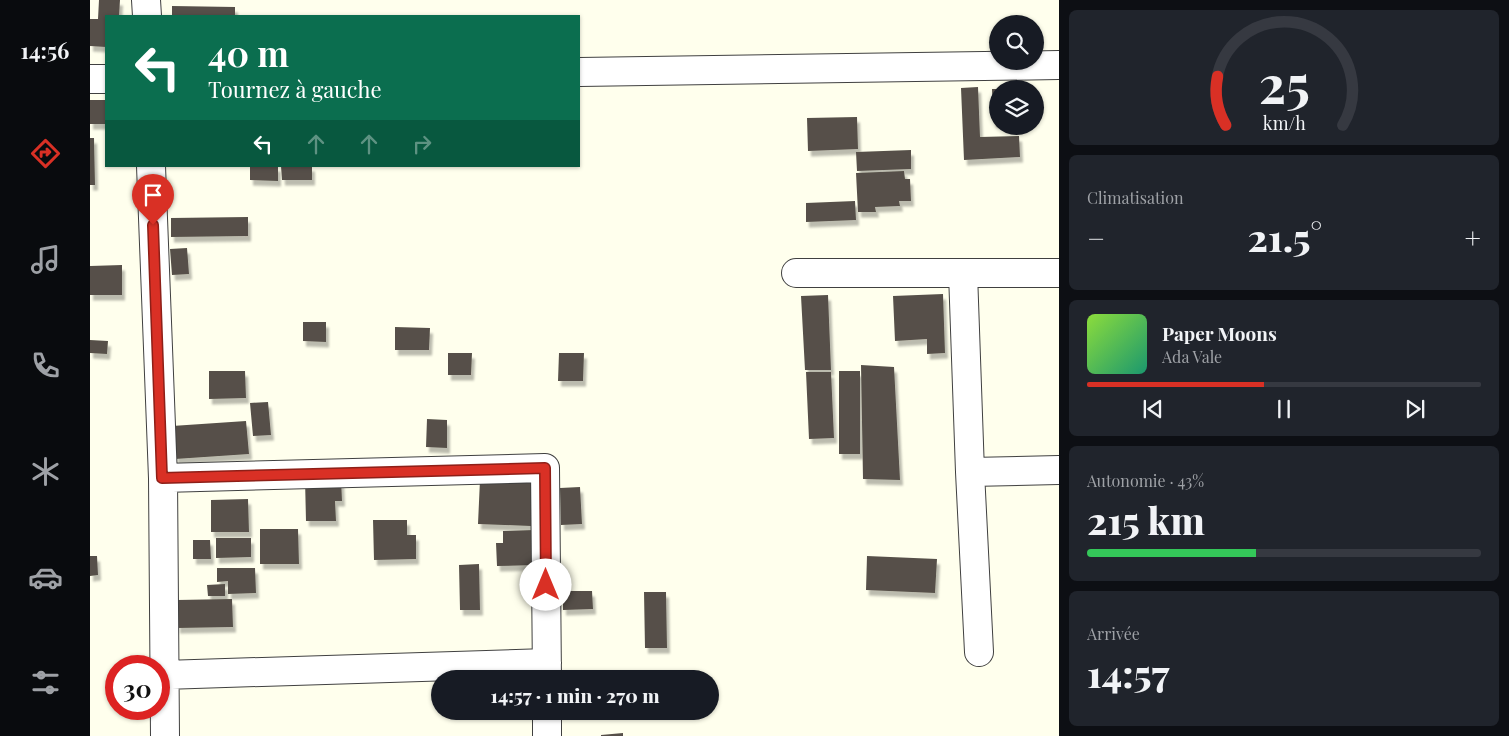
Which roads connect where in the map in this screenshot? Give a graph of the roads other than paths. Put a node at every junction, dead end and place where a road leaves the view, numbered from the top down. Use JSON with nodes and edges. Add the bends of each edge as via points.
{"nodes":[{"id":1,"x":146,"y":0,"type":"edge"},
{"id":2,"x":147,"y":15,"type":"edge"},
{"id":3,"x":1059,"y":65,"type":"edge"},
{"id":4,"x":580,"y":72,"type":"edge"},
{"id":5,"x":90,"y":79,"type":"edge"},
{"id":6,"x":105,"y":79,"type":"edge"},
{"id":7,"x":151,"y":167,"type":"edge"},
{"id":8,"x":963,"y":273,"type":"junction"},
{"id":9,"x":1059,"y":273,"type":"edge"},
{"id":10,"x":796,"y":274,"type":"dead end"},
{"id":11,"x":1059,"y":470,"type":"edge"},
{"id":12,"x":970,"y":472,"type":"junction"},
{"id":13,"x":162,"y":478,"type":"junction"},
{"id":14,"x":978,"y":652,"type":"dead end"},
{"id":15,"x":164,"y":655,"type":"edge"},
{"id":16,"x":547,"y":670,"type":"edge"},
{"id":17,"x":431,"y":672,"type":"edge"},
{"id":18,"x":170,"y":675,"type":"edge"},
{"id":19,"x":164,"y":720,"type":"edge"},
{"id":20,"x":547,"y":720,"type":"edge"},
{"id":21,"x":164,"y":736,"type":"edge"},
{"id":22,"x":547,"y":736,"type":"edge"}],
"edges":[{"from":1,"to":2,"type":"street"},
{"from":3,"to":4,"type":"street"},
{"from":5,"to":6,"type":"street"},
{"from":7,"to":13,"type":"street"},
{"from":8,"to":9,"type":"street"},
{"from":8,"to":10,"type":"street"},
{"from":8,"to":12,"type":"street"},
{"from":11,"to":12,"type":"street"},
{"from":12,"to":14,"type":"street"},
{"from":13,"to":15,"type":"street"},
{"from":13,"to":16,"type":"street","via":[[545,468]]},
{"from":17,"to":18,"type":"street"},
{"from":19,"to":21,"type":"street"},
{"from":20,"to":22,"type":"street"}]}
